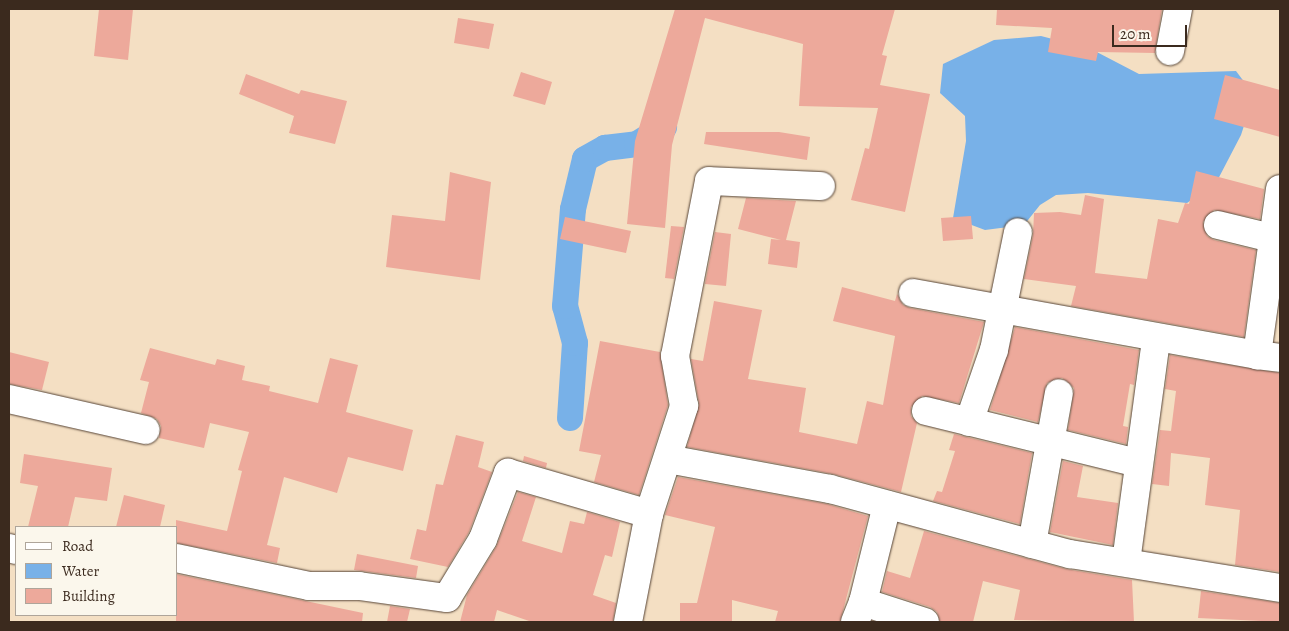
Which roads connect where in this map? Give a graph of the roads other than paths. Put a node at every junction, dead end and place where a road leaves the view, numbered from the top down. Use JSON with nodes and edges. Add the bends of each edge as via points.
{"nodes":[{"id":1,"x":1178,"y":9,"type":"edge"},
{"id":2,"x":1170,"y":50,"type":"dead end"},
{"id":3,"x":821,"y":186,"type":"dead end"},
{"id":4,"x":1280,"y":189,"type":"edge"},
{"id":5,"x":1218,"y":225,"type":"dead end"},
{"id":6,"x":1018,"y":232,"type":"dead end"},
{"id":7,"x":1277,"y":240,"type":"edge"},
{"id":8,"x":913,"y":293,"type":"dead end"},
{"id":9,"x":1004,"y":310,"type":"junction"},
{"id":10,"x":1156,"y":339,"type":"junction"},
{"id":11,"x":1268,"y":356,"type":"edge"},
{"id":12,"x":1059,"y":393,"type":"dead end"},
{"id":13,"x":9,"y":398,"type":"edge"},
{"id":14,"x":926,"y":411,"type":"dead end"},
{"id":15,"x":969,"y":422,"type":"junction"},
{"id":16,"x":146,"y":430,"type":"dead end"},
{"id":17,"x":1052,"y":440,"type":"junction"},
{"id":18,"x":668,"y":459,"type":"junction"},
{"id":19,"x":1138,"y":463,"type":"junction"},
{"id":20,"x":887,"y":505,"type":"junction"},
{"id":21,"x":649,"y":514,"type":"junction"},
{"id":22,"x":1032,"y":544,"type":"junction"},
{"id":23,"x":178,"y":558,"type":"edge"},
{"id":24,"x":1126,"y":562,"type":"junction"},
{"id":25,"x":1280,"y":588,"type":"edge"},
{"id":26,"x":859,"y":612,"type":"edge"},
{"id":27,"x":628,"y":622,"type":"edge"},
{"id":28,"x":925,"y":622,"type":"edge"}],
"edges":[{"from":1,"to":2,"type":"street"},
{"from":3,"to":18,"type":"street","via":[[709,181],[675,356],[684,406]]},
{"from":4,"to":7,"type":"street"},
{"from":5,"to":7,"type":"street"},
{"from":6,"to":9,"type":"street"},
{"from":7,"to":11,"type":"street"},
{"from":8,"to":9,"type":"street"},
{"from":9,"to":10,"type":"street"},
{"from":9,"to":15,"type":"street"},
{"from":10,"to":11,"type":"street"},
{"from":10,"to":19,"type":"street"},
{"from":12,"to":17,"type":"street"},
{"from":13,"to":16,"type":"street"},
{"from":14,"to":15,"type":"street"},
{"from":15,"to":17,"type":"street"},
{"from":17,"to":19,"type":"street"},
{"from":17,"to":22,"type":"street"},
{"from":18,"to":20,"type":"street","via":[[830,489]]},
{"from":18,"to":21,"type":"street"},
{"from":19,"to":24,"type":"street"},
{"from":20,"to":22,"type":"street"},
{"from":20,"to":26,"type":"street"},
{"from":21,"to":23,"type":"street","via":[[508,473],[483,539],[447,598],[359,586],[309,586]]},
{"from":21,"to":27,"type":"street"},
{"from":22,"to":24,"type":"street"},
{"from":24,"to":25,"type":"street"},
{"from":26,"to":28,"type":"street"}]}
